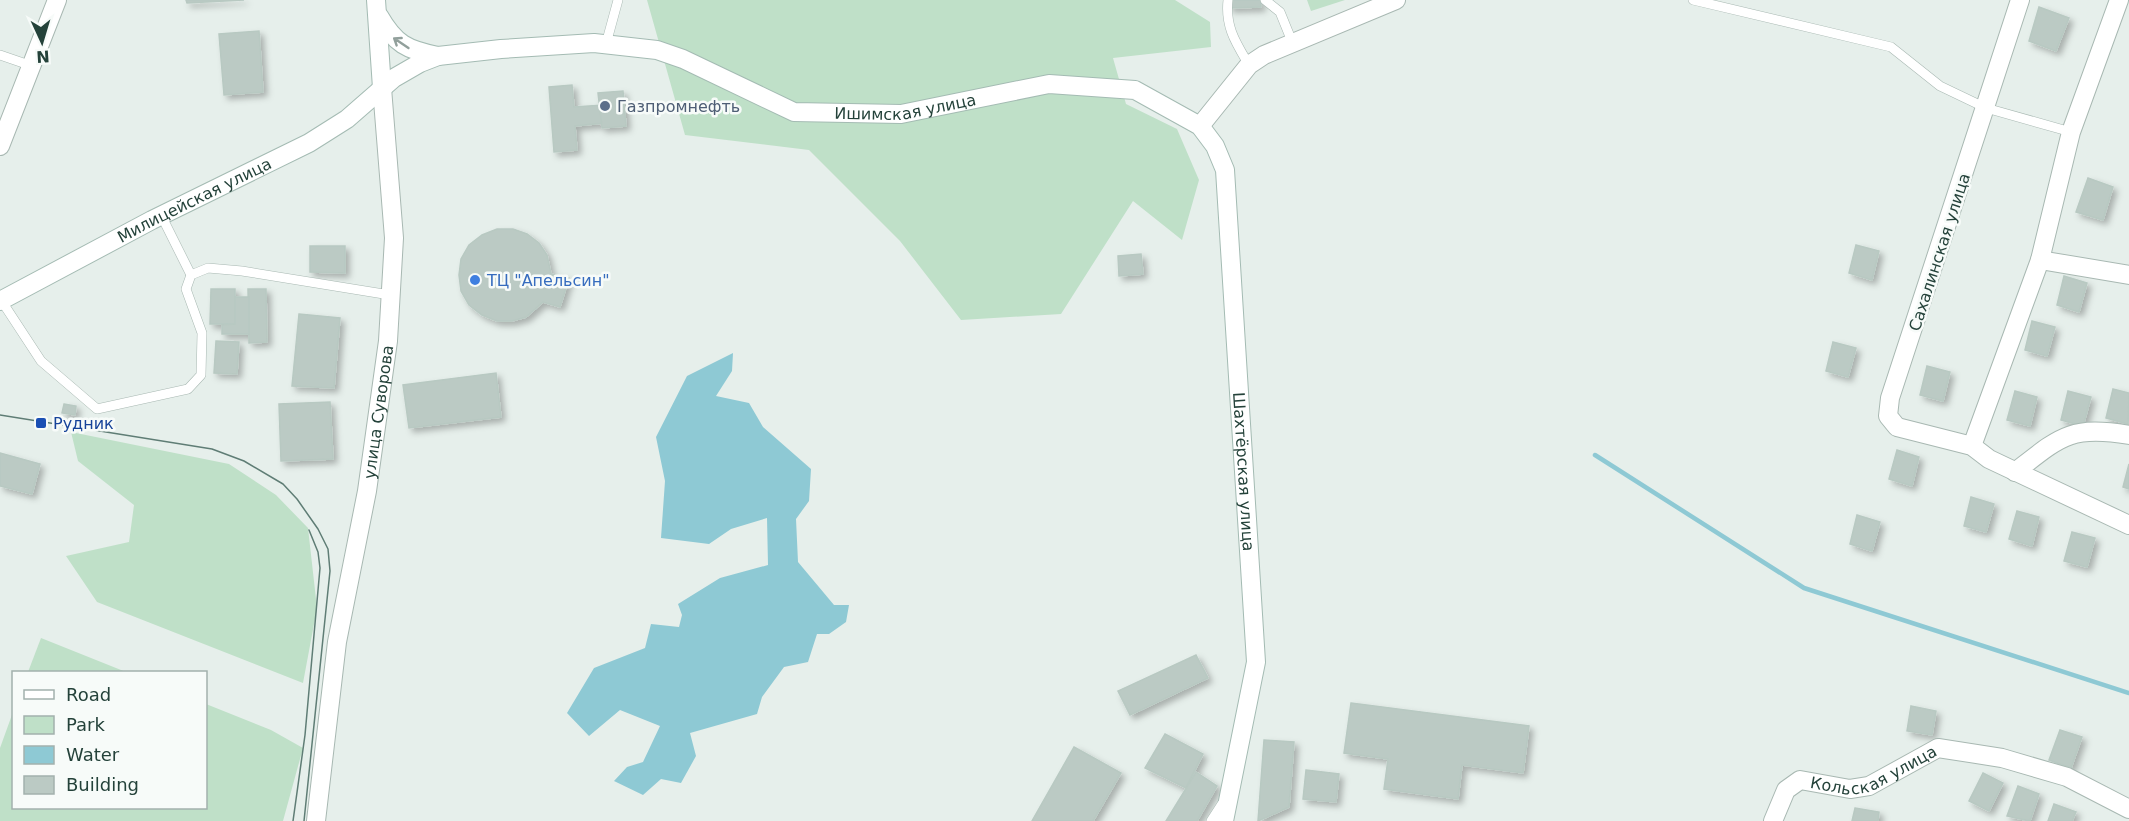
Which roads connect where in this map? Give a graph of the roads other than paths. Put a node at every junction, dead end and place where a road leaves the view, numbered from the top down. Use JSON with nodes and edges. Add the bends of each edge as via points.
{"nodes":[{"id":1,"x":57,"y":0,"type":"edge"},
{"id":2,"x":618,"y":0,"type":"edge"},
{"id":3,"x":1228,"y":0,"type":"edge"},
{"id":4,"x":1265,"y":0,"type":"edge"},
{"id":5,"x":1277,"y":0,"type":"edge"},
{"id":6,"x":1396,"y":0,"type":"edge"},
{"id":7,"x":1693,"y":0,"type":"edge"},
{"id":8,"x":2020,"y":0,"type":"edge"},
{"id":9,"x":2119,"y":0,"type":"edge"},
{"id":10,"x":376,"y":6,"type":"edge"},
{"id":11,"x":1280,"y":12,"type":"junction"},
{"id":12,"x":606,"y":44,"type":"junction"},
{"id":13,"x":1293,"y":44,"type":"junction"},
{"id":14,"x":0,"y":55,"type":"edge"},
{"id":15,"x":438,"y":56,"type":"junction"},
{"id":16,"x":1249,"y":65,"type":"junction"},
{"id":17,"x":32,"y":66,"type":"junction"},
{"id":18,"x":382,"y":88,"type":"junction"},
{"id":19,"x":1986,"y":108,"type":"junction"},
{"id":20,"x":1200,"y":126,"type":"junction"},
{"id":21,"x":2071,"y":132,"type":"junction"},
{"id":22,"x":0,"y":146,"type":"edge"},
{"id":23,"x":161,"y":215,"type":"junction"},
{"id":24,"x":2040,"y":260,"type":"junction"},
{"id":25,"x":191,"y":275,"type":"junction"},
{"id":26,"x":2129,"y":275,"type":"edge"},
{"id":27,"x":390,"y":295,"type":"junction"},
{"id":28,"x":0,"y":301,"type":"edge"},
{"id":29,"x":2129,"y":435,"type":"edge"},
{"id":30,"x":1972,"y":446,"type":"junction"},
{"id":31,"x":2015,"y":471,"type":"junction"},
{"id":32,"x":2129,"y":525,"type":"edge"},
{"id":33,"x":1231,"y":789,"type":"junction"},
{"id":34,"x":2129,"y":809,"type":"edge"},
{"id":35,"x":316,"y":821,"type":"edge"},
{"id":36,"x":1211,"y":821,"type":"edge"},
{"id":37,"x":1224,"y":821,"type":"edge"},
{"id":38,"x":1773,"y":821,"type":"edge"}],
"edges":[{"from":1,"to":17,"type":"street"},
{"from":2,"to":12,"type":"lane"},
{"from":3,"to":16,"type":"lane","via":[[1230,32]]},
{"from":4,"to":11,"type":"lane"},
{"from":5,"to":11,"type":"lane"},
{"from":6,"to":13,"type":"street"},
{"from":7,"to":19,"type":"lane","via":[[1891,47],[1940,86]]},
{"from":8,"to":19,"type":"street","name":"Сахалинская улица"},
{"from":9,"to":21,"type":"street"},
{"from":15,"to":10,"type":"street","one_way":true,"via":[[402,45],[389,34]]},
{"from":10,"to":18,"type":"street","name":"улица Суворова"},
{"from":11,"to":13,"type":"lane"},
{"from":12,"to":15,"type":"street","name":"Ишимская улица"},
{"from":12,"to":20,"type":"street","name":"Ишимская улица","via":[[657,50],[683,59],[794,112],[901,114],[1049,84],[1135,90]]},
{"from":13,"to":16,"type":"street"},
{"from":14,"to":17,"type":"lane"},
{"from":15,"to":18,"type":"street","name":"Ишимская улица","via":[[406,70]]},
{"from":16,"to":20,"type":"street"},
{"from":17,"to":22,"type":"street"},
{"from":18,"to":23,"type":"street","name":"Милицейская улица","via":[[347,119],[309,142]]},
{"from":18,"to":27,"type":"street","name":"улица Суворова","via":[[393,238]]},
{"from":19,"to":21,"type":"lane"},
{"from":19,"to":30,"type":"street","name":"Сахалинская улица","via":[[1890,398],[1888,416],[1897,427]]},
{"from":20,"to":33,"type":"street","name":"Шахтёрская улица","via":[[1215,146],[1225,170],[1256,662]]},
{"from":21,"to":24,"type":"street"},
{"from":23,"to":25,"type":"lane"},
{"from":23,"to":28,"type":"street","name":"Милицейская улица"},
{"from":24,"to":26,"type":"street"},
{"from":24,"to":30,"type":"street"},
{"from":25,"to":27,"type":"lane","via":[[208,268],[242,271]]},
{"from":25,"to":28,"type":"lane","via":[[186,289],[202,333],[201,375],[188,389],[97,409],[41,361]]},
{"from":27,"to":35,"type":"street","name":"улица Суворова","via":[[388,341],[370,468],[337,642]]},
{"from":29,"to":31,"type":"street","via":[[2098,430],[2060,437]]},
{"from":30,"to":31,"type":"street"},
{"from":31,"to":32,"type":"street"},
{"from":33,"to":36,"type":"lane"},
{"from":33,"to":37,"type":"street","name":"Шахтёрская улица"},
{"from":34,"to":38,"type":"street","name":"Кольская улица","via":[[2067,777],[2002,758],[1938,748],[1869,786],[1850,789],[1800,780],[1786,790]]}]}
